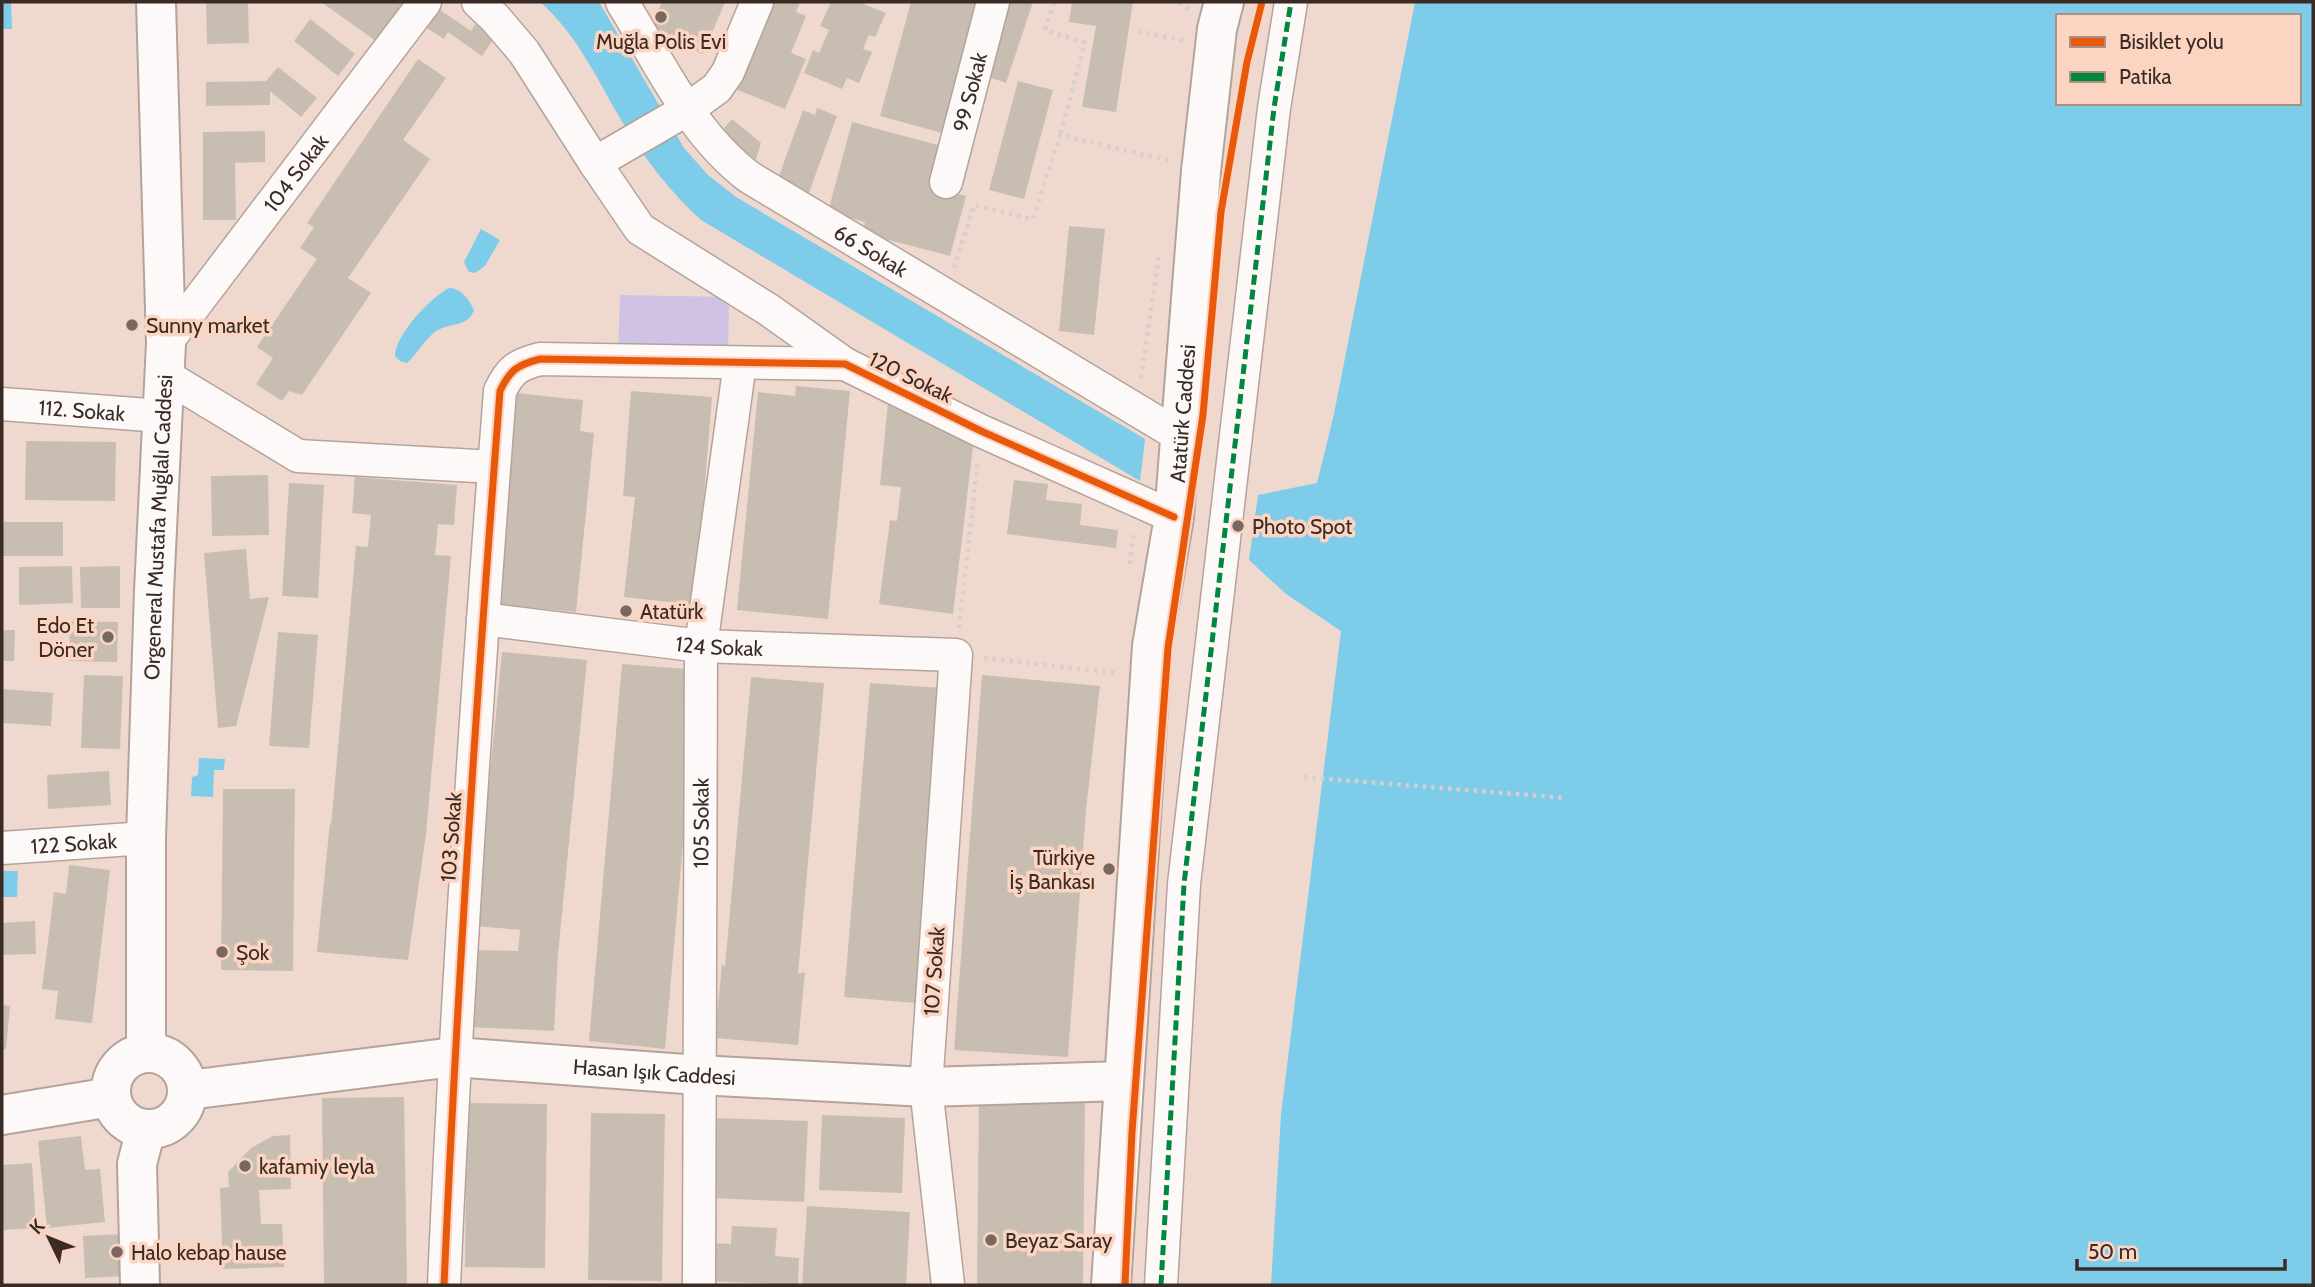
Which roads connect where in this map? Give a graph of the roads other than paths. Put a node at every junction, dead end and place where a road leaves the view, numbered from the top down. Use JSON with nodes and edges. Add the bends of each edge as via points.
{"nodes":[{"id":1,"x":156,"y":2,"type":"edge"},
{"id":2,"x":425,"y":2,"type":"edge"},
{"id":3,"x":478,"y":2,"type":"edge"},
{"id":4,"x":622,"y":2,"type":"edge"},
{"id":5,"x":757,"y":2,"type":"edge"},
{"id":6,"x":993,"y":2,"type":"edge"},
{"id":7,"x":1224,"y":2,"type":"edge"},
{"id":8,"x":1291,"y":2,"type":"edge"},
{"id":9,"x":681,"y":113,"type":"junction"},
{"id":10,"x":594,"y":163,"type":"junction"},
{"id":11,"x":946,"y":183,"type":"dead end"},
{"id":12,"x":166,"y":360,"type":"junction"},
{"id":13,"x":740,"y":363,"type":"junction"},
{"id":14,"x":845,"y":363,"type":"junction"},
{"id":15,"x":500,"y":391,"type":"joint"},
{"id":16,"x":2,"y":404,"type":"edge"},
{"id":17,"x":162,"y":416,"type":"junction"},
{"id":18,"x":1181,"y":436,"type":"junction"},
{"id":19,"x":494,"y":467,"type":"junction"},
{"id":20,"x":1174,"y":517,"type":"junction"},
{"id":21,"x":483,"y":619,"type":"junction"},
{"id":22,"x":701,"y":646,"type":"junction"},
{"id":23,"x":956,"y":655,"type":"joint"},
{"id":24,"x":146,"y":838,"type":"junction"},
{"id":25,"x":2,"y":848,"type":"edge"},
{"id":26,"x":146,"y":1052,"type":"junction"},
{"id":27,"x":454,"y":1057,"type":"junction"},
{"id":28,"x":699,"y":1075,"type":"junction"},
{"id":29,"x":1124,"y":1081,"type":"junction"},
{"id":30,"x":926,"y":1087,"type":"junction"},
{"id":31,"x":188,"y":1090,"type":"junction"},
{"id":32,"x":111,"y":1097,"type":"junction"},
{"id":33,"x":2,"y":1115,"type":"edge"},
{"id":34,"x":146,"y":1129,"type":"junction"},
{"id":35,"x":140,"y":1285,"type":"edge"},
{"id":36,"x":444,"y":1285,"type":"edge"},
{"id":37,"x":699,"y":1285,"type":"edge"},
{"id":38,"x":948,"y":1285,"type":"edge"},
{"id":39,"x":1111,"y":1285,"type":"edge"},
{"id":40,"x":1161,"y":1285,"type":"edge"}],
"edges":[{"from":1,"to":12,"type":"street","name":"Orgeneral Mustafa Muğlalı Caddesi"},
{"from":2,"to":12,"type":"street","name":"104 Sokak"},
{"from":3,"to":10,"type":"street","via":[[524,52]]},
{"from":4,"to":9,"type":"street","name":"66 Sokak"},
{"from":5,"to":9,"type":"street","via":[[728,72],[717,88]]},
{"from":6,"to":11,"type":"street","name":"99 Sokak"},
{"from":7,"to":18,"type":"street","name":"Atatürk Caddesi","via":[[1201,171]]},
{"from":8,"to":40,"type":"street","via":[[1274,108],[1184,884]]},
{"from":9,"to":10,"type":"street"},
{"from":9,"to":18,"type":"street","name":"66 Sokak","via":[[749,177]]},
{"from":10,"to":14,"type":"street","via":[[640,229]]},
{"from":12,"to":17,"type":"street","name":"Orgeneral Mustafa Muğlalı Caddesi"},
{"from":12,"to":19,"type":"street","via":[[298,456]]},
{"from":13,"to":14,"type":"street","name":"120 Sokak"},
{"from":13,"to":15,"type":"street","name":"120 Sokak","via":[[540,359],[522,364],[508,375]]},
{"from":13,"to":22,"type":"street","name":"105 Sokak"},
{"from":14,"to":20,"type":"street","name":"120 Sokak","via":[[981,431]]},
{"from":15,"to":19,"type":"street","name":"103 Sokak"},
{"from":16,"to":17,"type":"street","name":"112. Sokak"},
{"from":17,"to":24,"type":"street","name":"Orgeneral Mustafa Muğlalı Caddesi"},
{"from":18,"to":20,"type":"street","name":"Atatürk Caddesi"},
{"from":19,"to":21,"type":"street","name":"103 Sokak"},
{"from":20,"to":29,"type":"street","name":"Atatürk Caddesi","via":[[1150,677]]},
{"from":21,"to":22,"type":"street","name":"124 Sokak"},
{"from":21,"to":27,"type":"street","name":"103 Sokak"},
{"from":22,"to":23,"type":"street","name":"124 Sokak"},
{"from":22,"to":28,"type":"street","name":"105 Sokak"},
{"from":23,"to":30,"type":"street","name":"107 Sokak"},
{"from":24,"to":25,"type":"street","name":"122 Sokak"},
{"from":24,"to":26,"type":"street","name":"Orgeneral Mustafa Muğlalı Caddesi"},
{"from":26,"to":31,"type":"street","via":[[159,1053],[180,1067]]},
{"from":26,"to":32,"type":"street","via":[[123,1063],[111,1085]]},
{"from":27,"to":28,"type":"street","name":"Hasan Işık Caddesi"},
{"from":27,"to":31,"type":"street","name":"Hasan Işık Caddesi"},
{"from":27,"to":36,"type":"street","name":"103 Sokak"},
{"from":28,"to":30,"type":"street","name":"Hasan Işık Caddesi"},
{"from":28,"to":37,"type":"street","name":"105 Sokak"},
{"from":29,"to":30,"type":"street","name":"Hasan Işık Caddesi"},
{"from":29,"to":39,"type":"street","name":"Atatürk Caddesi"},
{"from":30,"to":38,"type":"street","name":"107 Sokak"},
{"from":31,"to":34,"type":"street","via":[[179,1115],[159,1128]]},
{"from":32,"to":33,"type":"street"},
{"from":32,"to":34,"type":"street","via":[[123,1119]]},
{"from":34,"to":35,"type":"street","via":[[137,1164]]}]}
